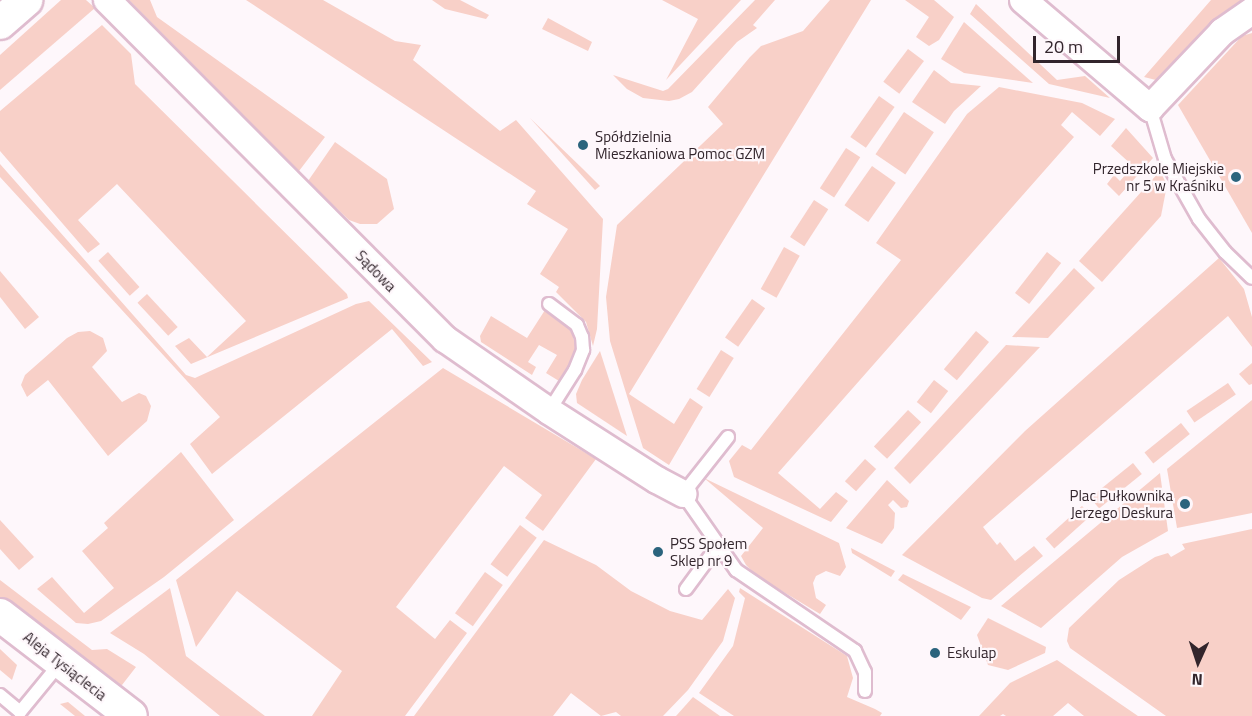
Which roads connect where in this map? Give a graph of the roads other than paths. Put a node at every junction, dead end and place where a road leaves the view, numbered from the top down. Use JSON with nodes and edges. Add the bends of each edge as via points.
{"nodes":[{"id":1,"x":26,"y":0,"type":"edge"},
{"id":2,"x":107,"y":0,"type":"edge"},
{"id":3,"x":1023,"y":0,"type":"edge"},
{"id":4,"x":1252,"y":11,"type":"edge"},
{"id":5,"x":0,"y":23,"type":"edge"},
{"id":6,"x":1150,"y":108,"type":"junction"},
{"id":7,"x":1249,"y":276,"type":"edge"},
{"id":8,"x":549,"y":304,"type":"dead end"},
{"id":9,"x":549,"y":411,"type":"junction"},
{"id":10,"x":728,"y":437,"type":"dead end"},
{"id":11,"x":683,"y":494,"type":"junction"},
{"id":12,"x":718,"y":544,"type":"junction"},
{"id":13,"x":686,"y":589,"type":"dead end"},
{"id":14,"x":0,"y":615,"type":"edge"},
{"id":15,"x":61,"y":662,"type":"junction"},
{"id":16,"x":865,"y":691,"type":"dead end"},
{"id":17,"x":0,"y":695,"type":"edge"},
{"id":18,"x":22,"y":714,"type":"edge"},
{"id":19,"x":130,"y":716,"type":"edge"}],
"edges":[{"from":1,"to":5,"type":"street"},
{"from":2,"to":9,"type":"street","name":"Sądowa","via":[[445,339]]},
{"from":3,"to":6,"type":"street"},
{"from":4,"to":6,"type":"street","via":[[1222,32]]},
{"from":6,"to":7,"type":"lane","via":[[1165,159],[1199,219]]},
{"from":8,"to":9,"type":"lane","via":[[577,326],[583,350]]},
{"from":9,"to":11,"type":"street","name":"Sądowa"},
{"from":10,"to":11,"type":"lane"},
{"from":11,"to":12,"type":"lane"},
{"from":12,"to":13,"type":"lane"},
{"from":12,"to":16,"type":"lane","via":[[736,570],[855,651],[865,672]]},
{"from":14,"to":15,"type":"street","name":"Aleja Tysiąclecia"},
{"from":15,"to":18,"type":"lane"},
{"from":15,"to":19,"type":"street","name":"Aleja Tysiąclecia"},
{"from":17,"to":18,"type":"lane"}]}
